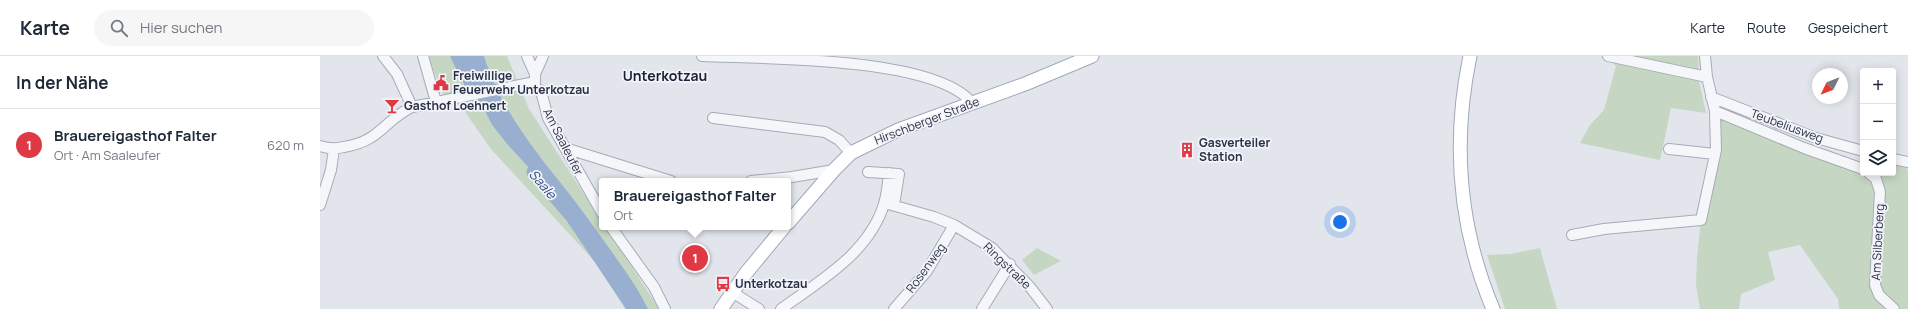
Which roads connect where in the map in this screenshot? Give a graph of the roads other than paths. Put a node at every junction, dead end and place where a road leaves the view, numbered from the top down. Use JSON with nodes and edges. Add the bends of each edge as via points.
{"nodes":[{"id":1,"x":383,"y":56,"type":"edge"},
{"id":2,"x":423,"y":56,"type":"edge"},
{"id":3,"x":527,"y":56,"type":"edge"},
{"id":4,"x":543,"y":56,"type":"edge"},
{"id":5,"x":702,"y":56,"type":"edge"},
{"id":6,"x":747,"y":56,"type":"edge"},
{"id":7,"x":1092,"y":56,"type":"edge"},
{"id":8,"x":1470,"y":56,"type":"edge"},
{"id":9,"x":1608,"y":56,"type":"edge"},
{"id":10,"x":1706,"y":56,"type":"edge"},
{"id":11,"x":535,"y":74,"type":"junction"},
{"id":12,"x":1707,"y":77,"type":"junction"},
{"id":13,"x":535,"y":86,"type":"junction"},
{"id":14,"x":1711,"y":97,"type":"junction"},
{"id":15,"x":440,"y":102,"type":"junction"},
{"id":16,"x":973,"y":104,"type":"junction"},
{"id":17,"x":412,"y":107,"type":"junction"},
{"id":18,"x":1715,"y":111,"type":"junction"},
{"id":19,"x":712,"y":118,"type":"dead end"},
{"id":20,"x":325,"y":147,"type":"edge"},
{"id":21,"x":565,"y":148,"type":"junction"},
{"id":22,"x":1669,"y":149,"type":"dead end"},
{"id":23,"x":1860,"y":150,"type":"edge"},
{"id":24,"x":851,"y":152,"type":"junction"},
{"id":25,"x":1715,"y":154,"type":"junction"},
{"id":26,"x":1896,"y":160,"type":"edge"},
{"id":27,"x":1908,"y":162,"type":"edge"},
{"id":28,"x":1860,"y":168,"type":"edge"},
{"id":29,"x":832,"y":170,"type":"junction"},
{"id":30,"x":868,"y":172,"type":"dead end"},
{"id":31,"x":1873,"y":176,"type":"edge"},
{"id":32,"x":661,"y":178,"type":"edge"},
{"id":33,"x":782,"y":178,"type":"edge"},
{"id":34,"x":889,"y":204,"type":"junction"},
{"id":35,"x":320,"y":205,"type":"edge"},
{"id":36,"x":599,"y":208,"type":"edge"},
{"id":37,"x":791,"y":219,"type":"edge"},
{"id":38,"x":954,"y":225,"type":"junction"},
{"id":39,"x":613,"y":230,"type":"edge"},
{"id":40,"x":782,"y":230,"type":"edge"},
{"id":41,"x":1572,"y":235,"type":"dead end"},
{"id":42,"x":1010,"y":264,"type":"junction"},
{"id":43,"x":732,"y":292,"type":"junction"},
{"id":44,"x":665,"y":309,"type":"edge"},
{"id":45,"x":721,"y":309,"type":"edge"},
{"id":46,"x":759,"y":309,"type":"edge"},
{"id":47,"x":781,"y":309,"type":"edge"},
{"id":48,"x":894,"y":309,"type":"edge"},
{"id":49,"x":982,"y":309,"type":"edge"},
{"id":50,"x":1047,"y":309,"type":"edge"},
{"id":51,"x":1493,"y":309,"type":"edge"},
{"id":52,"x":1894,"y":309,"type":"edge"}],
"edges":[{"from":1,"to":17,"type":"street","via":[[396,74]]},
{"from":2,"to":15,"type":"street"},
{"from":3,"to":11,"type":"street"},
{"from":4,"to":11,"type":"street"},
{"from":5,"to":6,"type":"street"},
{"from":6,"to":16,"type":"street","via":[[862,64],[929,76],[961,92]]},
{"from":7,"to":16,"type":"main road","name":"Hirschberger Straße"},
{"from":8,"to":51,"type":"main road","via":[[1463,94],[1460,135],[1463,198],[1472,250]]},
{"from":9,"to":12,"type":"street"},
{"from":10,"to":12,"type":"street"},
{"from":11,"to":13,"type":"street"},
{"from":12,"to":14,"type":"street"},
{"from":13,"to":15,"type":"street","via":[[530,83],[518,85]]},
{"from":13,"to":21,"type":"street","name":"Am Saaleufer","via":[[541,91],[548,118]]},
{"from":14,"to":18,"type":"street"},
{"from":14,"to":23,"type":"street","name":"Teubeliusweg","via":[[1816,138]]},
{"from":15,"to":17,"type":"street"},
{"from":16,"to":24,"type":"main road","name":"Hirschberger Straße","via":[[898,130]]},
{"from":17,"to":20,"type":"street","via":[[369,140],[356,146]]},
{"from":18,"to":25,"type":"street"},
{"from":18,"to":28,"type":"street"},
{"from":19,"to":24,"type":"street","via":[[826,132]]},
{"from":20,"to":35,"type":"street","via":[[331,170]]},
{"from":21,"to":32,"type":"street"},
{"from":21,"to":36,"type":"street","name":"Am Saaleufer"},
{"from":22,"to":25,"type":"street"},
{"from":24,"to":29,"type":"main road","name":"Hirschberger Straße"},
{"from":25,"to":41,"type":"street","via":[[1701,220],[1604,229]]},
{"from":26,"to":27,"type":"street"},
{"from":29,"to":33,"type":"street"},
{"from":29,"to":37,"type":"main road","name":"Hirschberger Straße"},
{"from":30,"to":34,"type":"street","via":[[899,174]]},
{"from":31,"to":52,"type":"street","name":"Am Silberberg","via":[[1880,192],[1875,285],[1879,295]]},
{"from":34,"to":38,"type":"street","name":"Ringstraße"},
{"from":34,"to":47,"type":"street","via":[[871,232],[842,266]]},
{"from":38,"to":42,"type":"street","name":"Ringstraße","via":[[992,248]]},
{"from":38,"to":48,"type":"street","name":"Rosenweg","via":[[927,271]]},
{"from":39,"to":44,"type":"street","via":[[654,287]]},
{"from":40,"to":43,"type":"main road"},
{"from":42,"to":49,"type":"street"},
{"from":42,"to":50,"type":"street","name":"Ringstraße"},
{"from":43,"to":45,"type":"main road"},
{"from":43,"to":46,"type":"street"}]}
